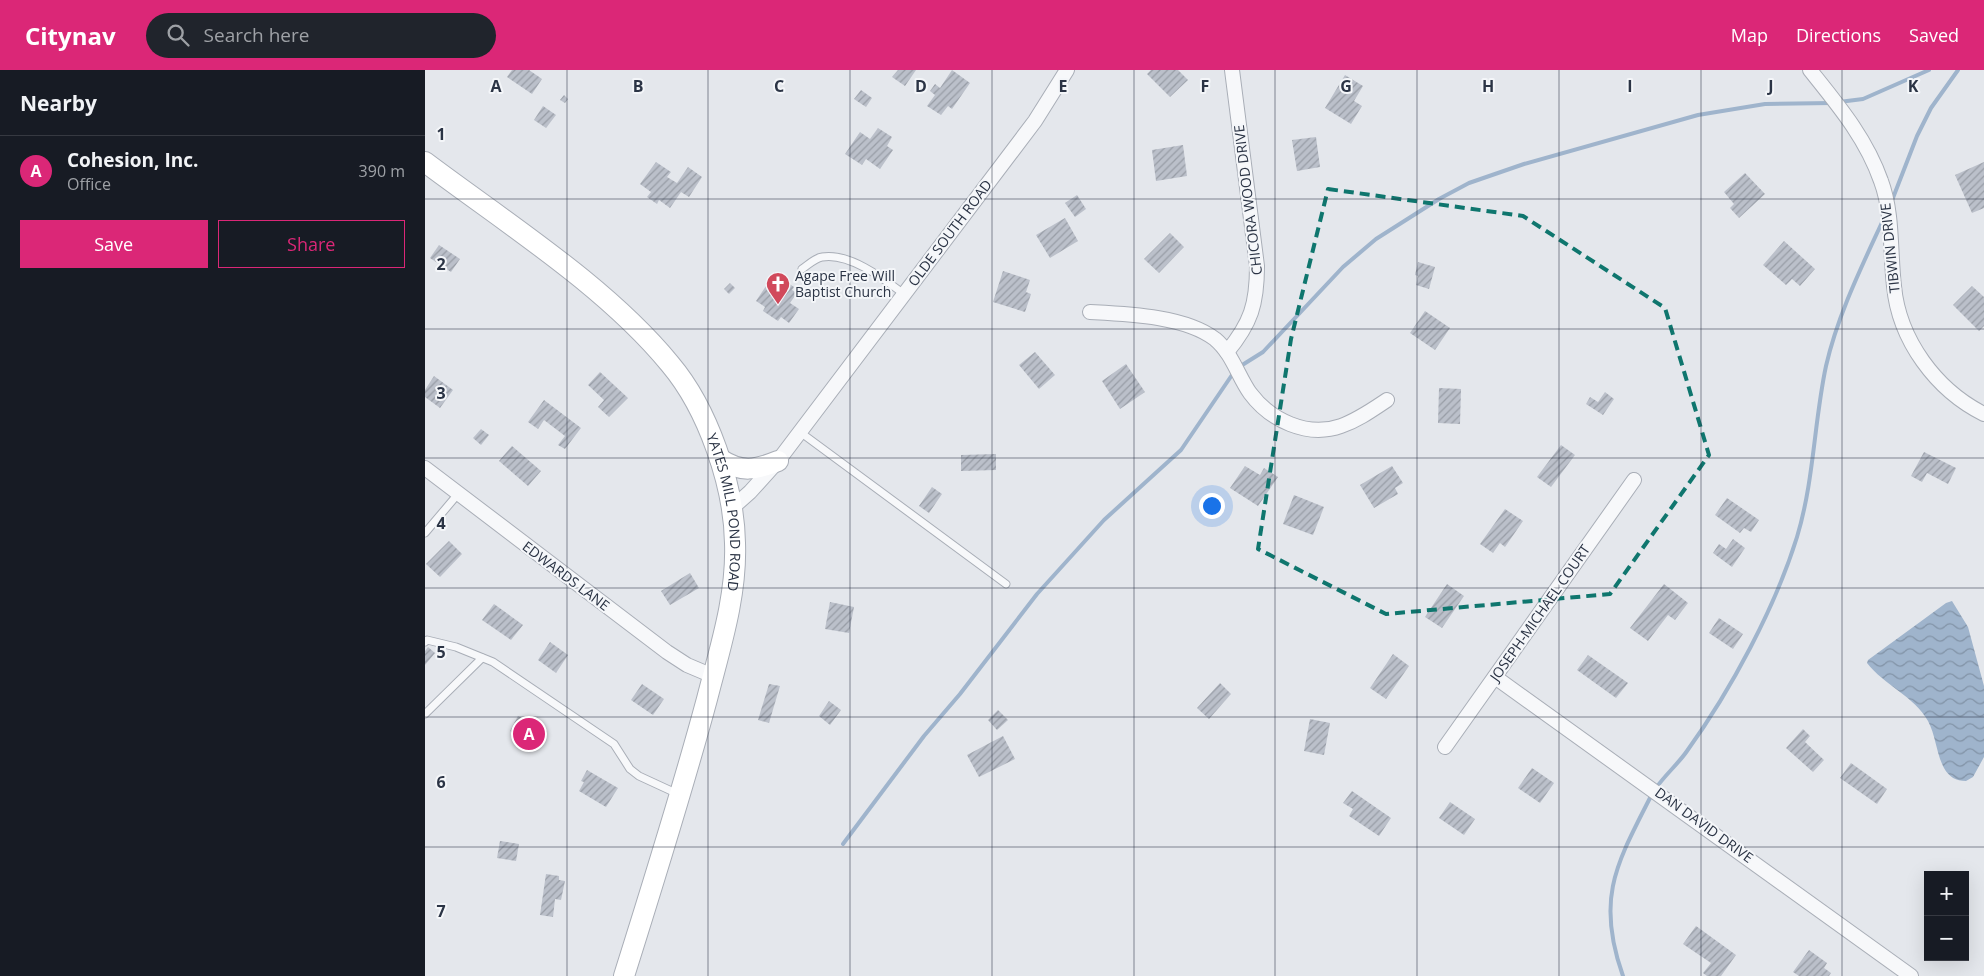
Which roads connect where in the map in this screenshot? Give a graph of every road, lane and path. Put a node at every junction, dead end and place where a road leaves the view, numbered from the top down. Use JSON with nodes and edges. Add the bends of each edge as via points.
{"nodes":[{"id":1,"x":1067,"y":70,"type":"edge"},
{"id":2,"x":1232,"y":70,"type":"edge"},
{"id":3,"x":1810,"y":70,"type":"edge"},
{"id":4,"x":425,"y":162,"type":"edge"},
{"id":5,"x":802,"y":269,"type":"dead end"},
{"id":6,"x":904,"y":294,"type":"junction"},
{"id":7,"x":1091,"y":312,"type":"dead end"},
{"id":8,"x":1227,"y":352,"type":"junction"},
{"id":9,"x":1387,"y":400,"type":"dead end"},
{"id":10,"x":1984,"y":414,"type":"edge"},
{"id":11,"x":800,"y":432,"type":"junction"},
{"id":12,"x":720,"y":459,"type":"junction"},
{"id":13,"x":778,"y":461,"type":"junction"},
{"id":14,"x":425,"y":468,"type":"edge"},
{"id":15,"x":1634,"y":480,"type":"dead end"},
{"id":16,"x":458,"y":494,"type":"junction"},
{"id":17,"x":732,"y":508,"type":"junction"},
{"id":18,"x":425,"y":533,"type":"edge"},
{"id":19,"x":1006,"y":584,"type":"dead end"},
{"id":20,"x":425,"y":642,"type":"edge"},
{"id":21,"x":482,"y":658,"type":"junction"},
{"id":22,"x":713,"y":676,"type":"junction"},
{"id":23,"x":1495,"y":677,"type":"junction"},
{"id":24,"x":425,"y":714,"type":"edge"},
{"id":25,"x":1445,"y":747,"type":"dead end"},
{"id":26,"x":681,"y":795,"type":"junction"},
{"id":27,"x":624,"y":976,"type":"edge"},
{"id":28,"x":1911,"y":976,"type":"edge"}],
"edges":[{"from":1,"to":6,"type":"street","name":"OLDE SOUTH ROAD","via":[[1035,121]]},
{"from":2,"to":8,"type":"street","name":"CHICORA WOOD DRIVE","via":[[1257,266],[1257,290],[1253,314]]},
{"from":3,"to":10,"type":"street","name":"TIBWIN DRIVE","via":[[1853,126],[1872,157],[1882,183],[1894,289],[1900,316],[1914,348],[1948,390]]},
{"from":4,"to":12,"type":"street","name":"YATES MILL POND ROAD","via":[[596,290],[641,332],[672,366],[696,402]]},
{"from":5,"to":6,"type":"lane","via":[[823,257],[839,259],[870,270]]},
{"from":6,"to":11,"type":"street","name":"OLDE SOUTH ROAD"},
{"from":7,"to":8,"type":"street","via":[[1119,313],[1195,328],[1215,339]]},
{"from":8,"to":9,"type":"street","via":[[1251,394],[1268,412],[1291,425],[1313,430],[1339,427]]},
{"from":11,"to":13,"type":"street","name":"OLDE SOUTH ROAD"},
{"from":11,"to":19,"type":"lane"},
{"from":12,"to":13,"type":"street","via":[[729,466],[746,470]]},
{"from":12,"to":17,"type":"street","name":"YATES MILL POND ROAD"},
{"from":13,"to":17,"type":"street","name":"OLDE SOUTH ROAD"},
{"from":14,"to":16,"type":"street","name":"EDWARDS LANE"},
{"from":15,"to":23,"type":"street","name":"JOSEPH-MICHAEL COURT"},
{"from":16,"to":18,"type":"lane"},
{"from":16,"to":22,"type":"street","name":"EDWARDS LANE","via":[[667,652]]},
{"from":17,"to":22,"type":"street","name":"YATES MILL POND ROAD","via":[[735,576]]},
{"from":20,"to":21,"type":"lane","via":[[456,647]]},
{"from":21,"to":24,"type":"lane"},
{"from":21,"to":26,"type":"lane","via":[[493,662],[614,744],[630,769],[639,776]]},
{"from":22,"to":26,"type":"street","name":"YATES MILL POND ROAD"},
{"from":23,"to":25,"type":"street","name":"JOSEPH-MICHAEL COURT"},
{"from":23,"to":28,"type":"street","name":"DAN DAVID DRIVE"},
{"from":26,"to":27,"type":"street","name":"YATES MILL POND ROAD"}]}
